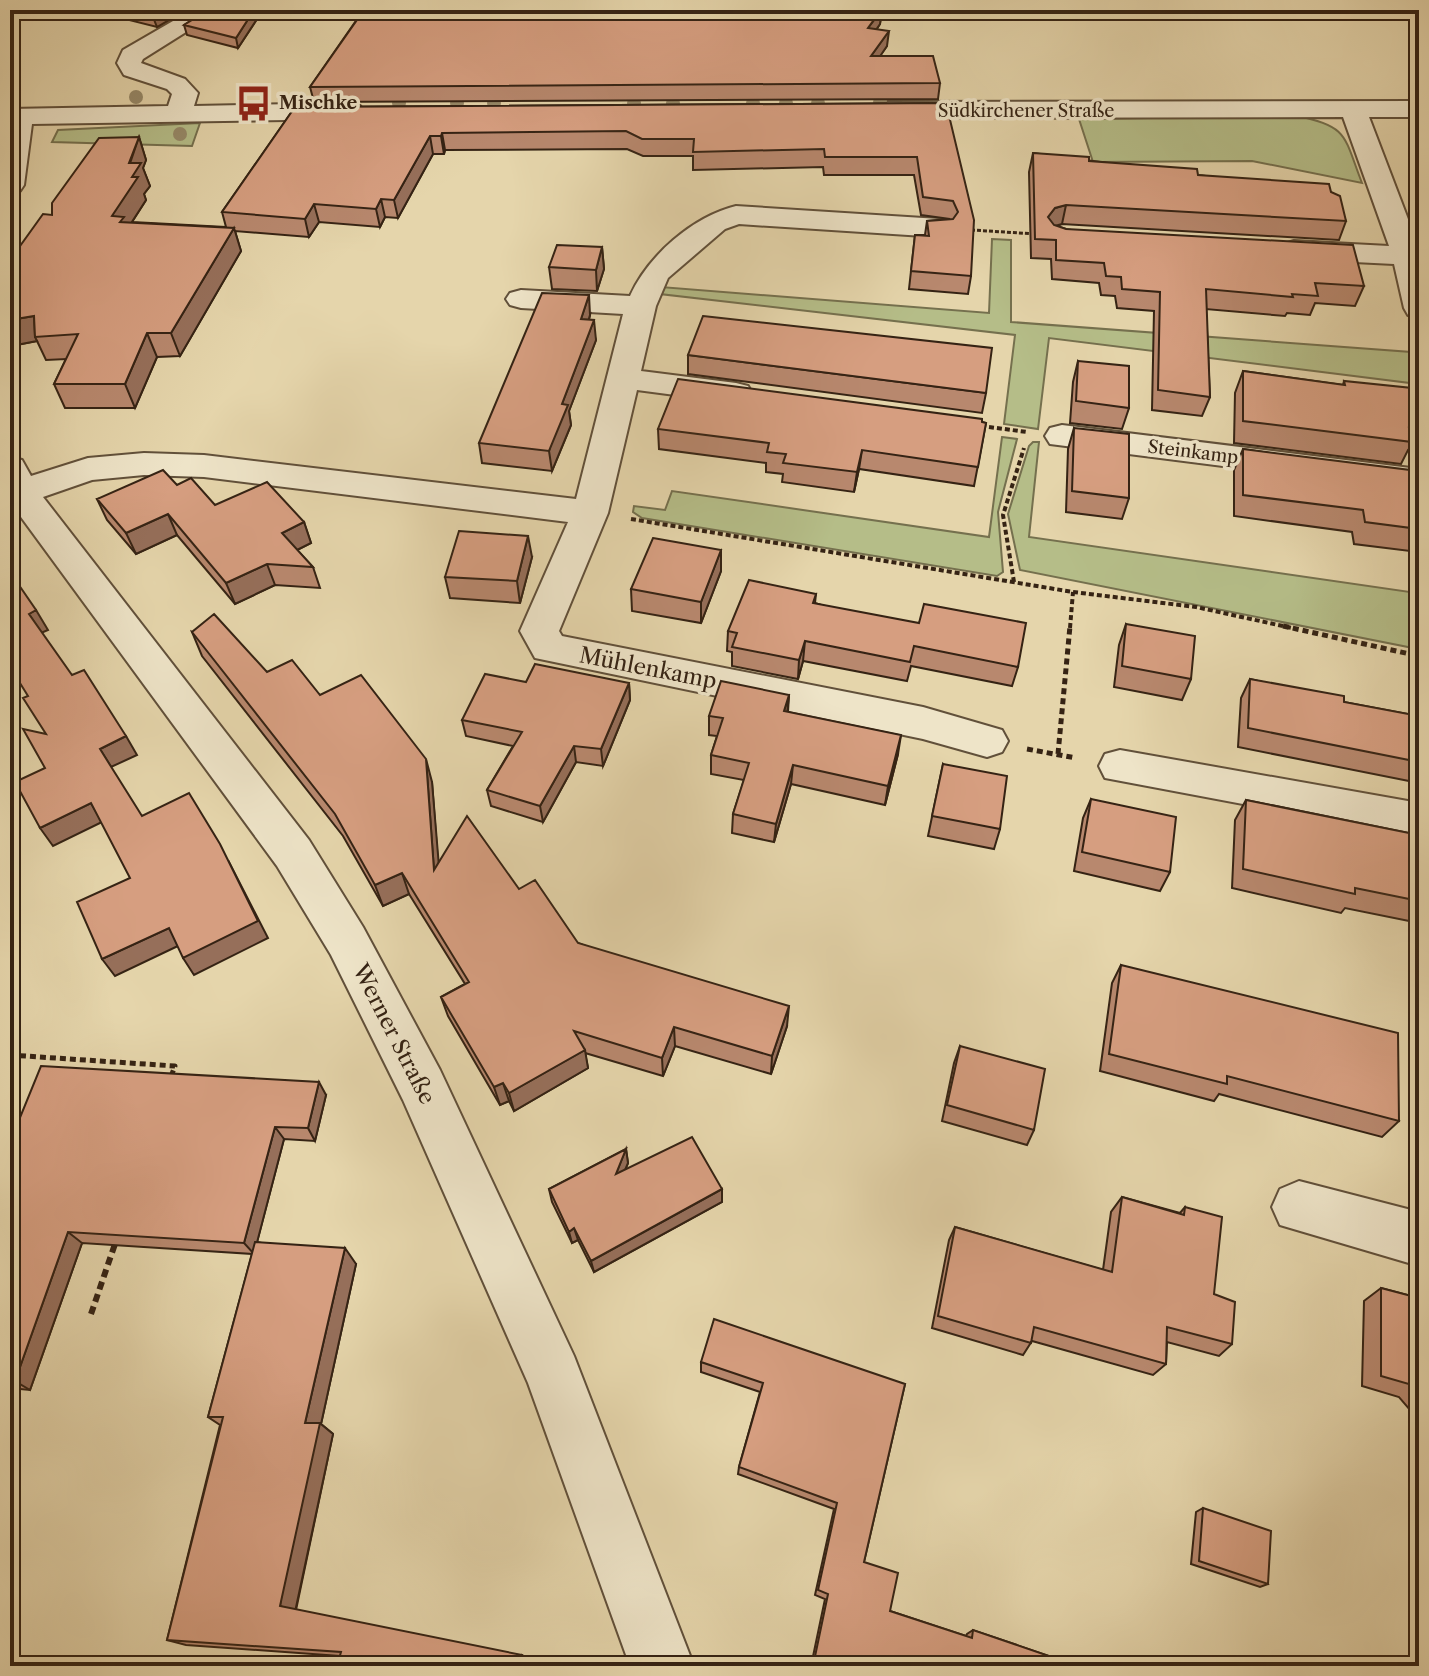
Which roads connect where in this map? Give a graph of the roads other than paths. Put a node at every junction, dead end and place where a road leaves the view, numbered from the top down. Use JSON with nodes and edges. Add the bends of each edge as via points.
{"nodes":[{"id":1,"x":209,"y":10,"type":"edge"},
{"id":2,"x":867,"y":110,"type":"edge"},
{"id":3,"x":372,"y":111,"type":"edge"},
{"id":4,"x":1354,"y":111,"type":"junction"},
{"id":5,"x":179,"y":113,"type":"junction"},
{"id":6,"x":14,"y":115,"type":"edge"},
{"id":7,"x":1416,"y":124,"type":"edge"},
{"id":8,"x":10,"y":185,"type":"edge"},
{"id":9,"x":939,"y":228,"type":"edge"},
{"id":10,"x":1270,"y":248,"type":"edge"},
{"id":11,"x":1413,"y":257,"type":"edge"},
{"id":12,"x":521,"y":299,"type":"dead end"},
{"id":13,"x":641,"y":306,"type":"junction"},
{"id":14,"x":1419,"y":308,"type":"edge"},
{"id":15,"x":624,"y":378,"type":"junction"},
{"id":16,"x":764,"y":397,"type":"edge"},
{"id":17,"x":1046,"y":434,"type":"road end"},
{"id":18,"x":16,"y":480,"type":"edge"},
{"id":19,"x":1419,"y":480,"type":"edge"},
{"id":20,"x":590,"y":513,"type":"junction"},
{"id":21,"x":987,"y":741,"type":"road end"},
{"id":22,"x":1120,"y":766,"type":"road end"},
{"id":23,"x":1419,"y":820,"type":"edge"},
{"id":24,"x":1299,"y":1207,"type":"dead end"},
{"id":25,"x":1419,"y":1239,"type":"edge"},
{"id":26,"x":662,"y":1666,"type":"edge"}],
"edges":[{"from":1,"to":5,"type":"street","via":[[132,55],[129,63],[133,70],[176,84],[185,93]]},
{"from":2,"to":4,"type":"street","name":"Südkirchener Straße"},
{"from":3,"to":5,"type":"street"},
{"from":4,"to":7,"type":"street","name":"Südkirchener Straße"},
{"from":4,"to":11,"type":"street"},
{"from":5,"to":6,"type":"street"},
{"from":6,"to":8,"type":"street"},
{"from":9,"to":13,"type":"street","name":"Mühlenkamp","via":[[736,215],[715,223],[655,274]]},
{"from":10,"to":11,"type":"street"},
{"from":11,"to":14,"type":"street"},
{"from":12,"to":13,"type":"street"},
{"from":13,"to":15,"type":"street","name":"Mühlenkamp"},
{"from":15,"to":16,"type":"street"},
{"from":15,"to":20,"type":"street","name":"Mühlenkamp"},
{"from":17,"to":19,"type":"street","name":"Steinkamp"},
{"from":18,"to":20,"type":"street","via":[[144,464],[189,466]]},
{"from":18,"to":26,"type":"street","name":"Werner Straße","via":[[293,853],[347,941],[422,1086],[554,1376]]},
{"from":20,"to":21,"type":"street","name":"Mühlenkamp","via":[[539,631],[549,648],[923,723]]},
{"from":22,"to":23,"type":"street"},
{"from":24,"to":25,"type":"street"}]}
